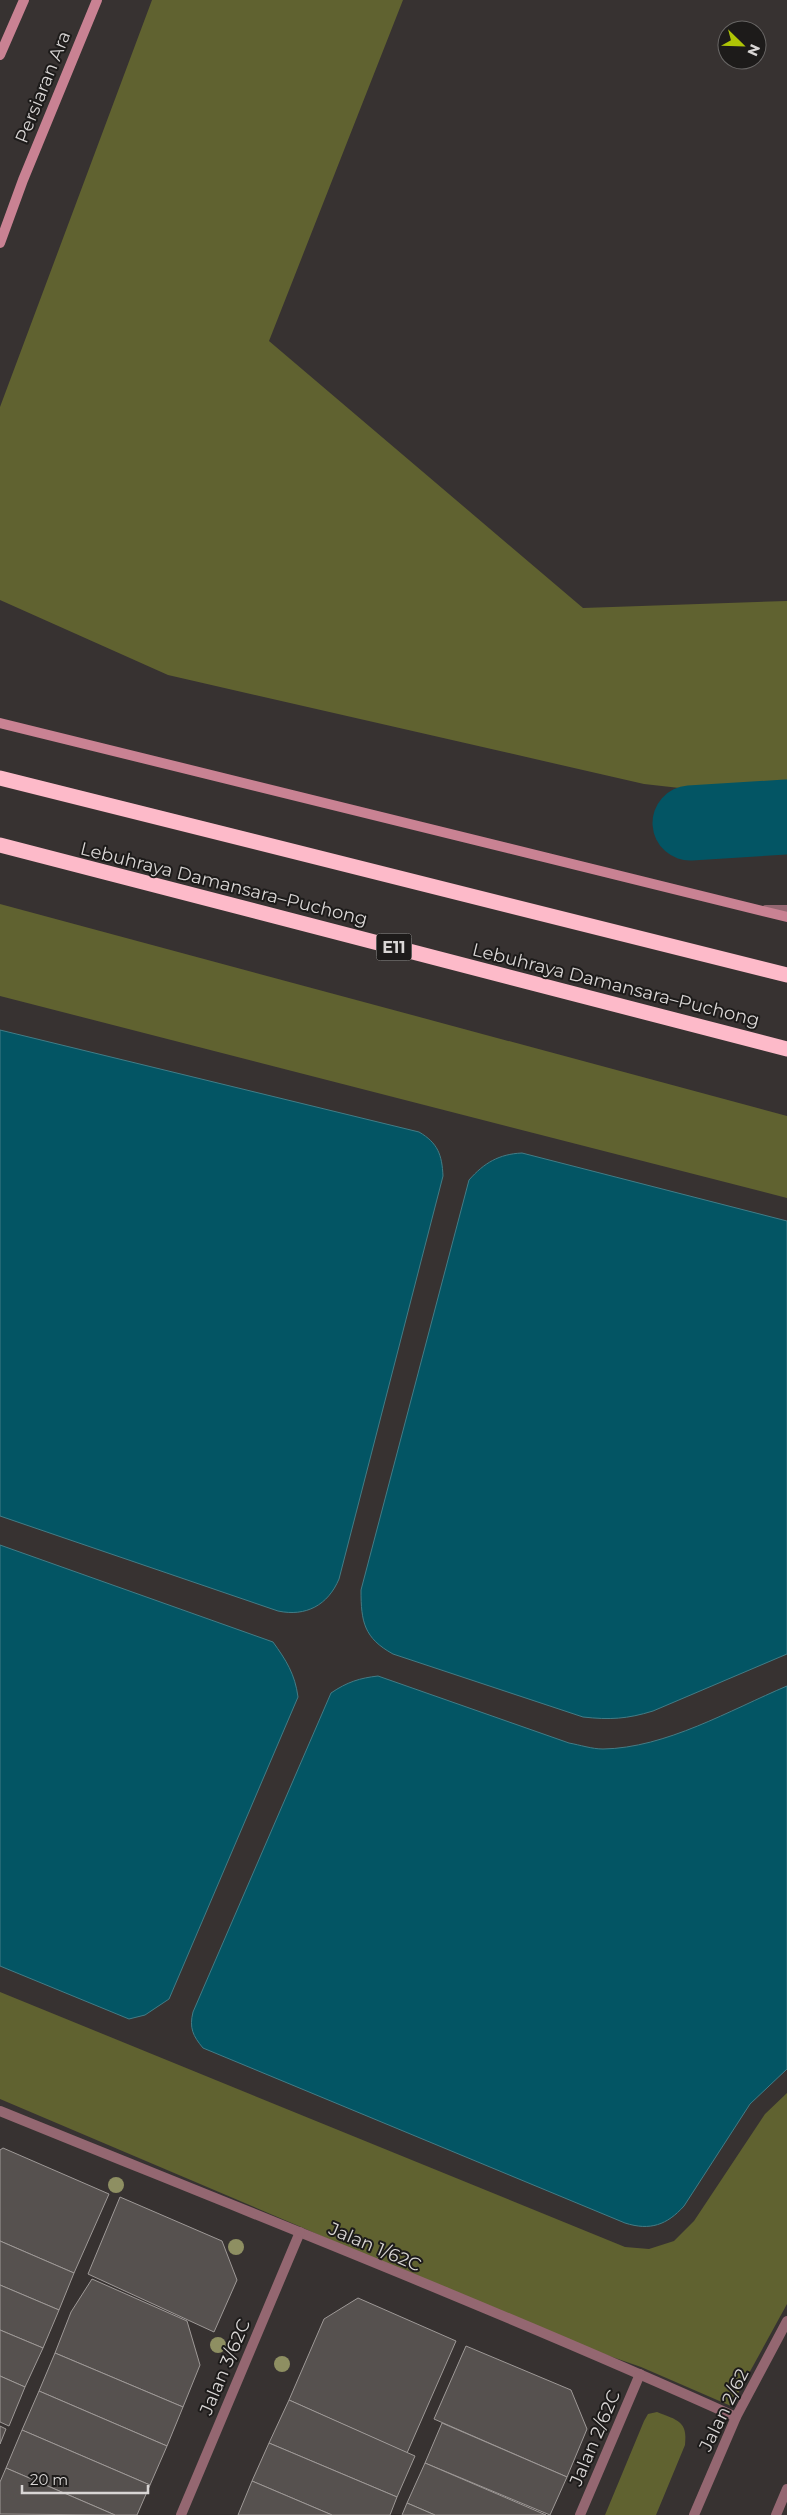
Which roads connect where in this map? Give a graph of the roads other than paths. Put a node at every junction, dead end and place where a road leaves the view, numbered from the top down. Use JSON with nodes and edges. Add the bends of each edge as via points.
{"nodes":[{"id":1,"x":24,"y":0,"type":"edge"},
{"id":2,"x":97,"y":0,"type":"edge"},
{"id":3,"x":0,"y":55,"type":"edge"},
{"id":4,"x":0,"y":243,"type":"edge"},
{"id":5,"x":0,"y":723,"type":"edge"},
{"id":6,"x":0,"y":778,"type":"edge"},
{"id":7,"x":0,"y":845,"type":"edge"},
{"id":8,"x":760,"y":910,"type":"junction"},
{"id":9,"x":787,"y":910,"type":"edge"},
{"id":10,"x":787,"y":917,"type":"edge"},
{"id":11,"x":787,"y":975,"type":"edge"},
{"id":12,"x":787,"y":1049,"type":"edge"},
{"id":13,"x":0,"y":2111,"type":"edge"},
{"id":14,"x":300,"y":2232,"type":"junction"},
{"id":15,"x":787,"y":2321,"type":"edge"},
{"id":16,"x":640,"y":2374,"type":"junction"},
{"id":17,"x":736,"y":2417,"type":"junction"},
{"id":18,"x":787,"y":2489,"type":"edge"},
{"id":19,"x":181,"y":2515,"type":"edge"},
{"id":20,"x":580,"y":2515,"type":"edge"},
{"id":21,"x":694,"y":2515,"type":"edge"},
{"id":22,"x":776,"y":2515,"type":"edge"}],
"edges":[{"from":1,"to":3,"type":"main road"},
{"from":2,"to":4,"type":"main road","name":"Persiaran Ara"},
{"from":5,"to":8,"type":"main road"},
{"from":6,"to":11,"type":"highway"},
{"from":7,"to":12,"type":"highway","name":"Lebuhraya Damansara–Puchong","number":"E11"},
{"from":8,"to":9,"type":"street"},
{"from":8,"to":10,"type":"main road"},
{"from":13,"to":14,"type":"street","name":"Jalan 1/62C"},
{"from":14,"to":16,"type":"street","name":"Jalan 1/62C"},
{"from":14,"to":19,"type":"street","name":"Jalan 3/62C"},
{"from":15,"to":17,"type":"street","name":"Jalan 2/62"},
{"from":16,"to":17,"type":"street","name":"Jalan 1/62C"},
{"from":16,"to":20,"type":"street","name":"Jalan 2/62C"},
{"from":17,"to":21,"type":"street","name":"Jalan 2/62"},
{"from":18,"to":22,"type":"street"}]}
